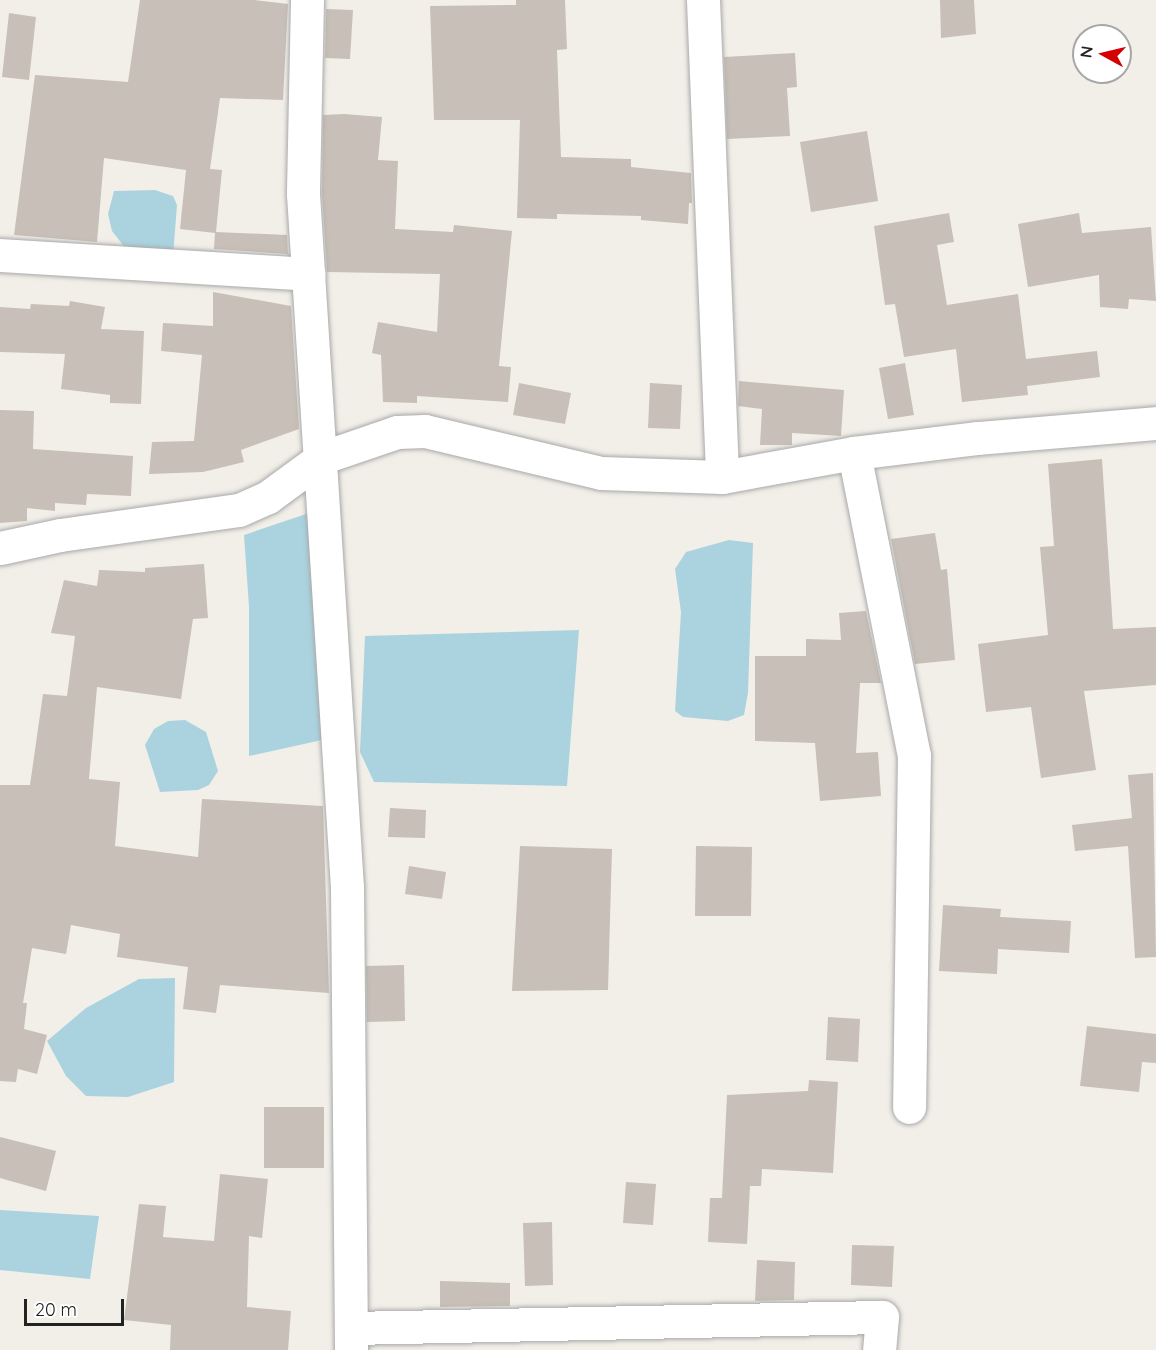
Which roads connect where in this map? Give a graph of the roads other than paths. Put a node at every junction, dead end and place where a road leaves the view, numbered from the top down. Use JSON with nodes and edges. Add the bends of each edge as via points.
{"nodes":[{"id":1,"x":307,"y":0,"type":"edge"},
{"id":2,"x":703,"y":0,"type":"edge"},
{"id":3,"x":0,"y":255,"type":"edge"},
{"id":4,"x":308,"y":274,"type":"junction"},
{"id":5,"x":1156,"y":423,"type":"edge"},
{"id":6,"x":854,"y":453,"type":"junction"},
{"id":7,"x":321,"y":458,"type":"junction"},
{"id":8,"x":722,"y":477,"type":"junction"},
{"id":9,"x":0,"y":548,"type":"edge"},
{"id":10,"x":909,"y":1107,"type":"dead end"},
{"id":11,"x":351,"y":1339,"type":"edge"},
{"id":12,"x":879,"y":1350,"type":"edge"}],
"edges":[{"from":1,"to":4,"type":"street","via":[[303,194]]},
{"from":2,"to":8,"type":"street"},
{"from":3,"to":4,"type":"street"},
{"from":4,"to":7,"type":"street"},
{"from":5,"to":6,"type":"street"},
{"from":6,"to":8,"type":"street"},
{"from":6,"to":10,"type":"street","via":[[914,755]]},
{"from":7,"to":8,"type":"street","via":[[397,432],[424,431],[601,473]]},
{"from":7,"to":9,"type":"street","via":[[268,497],[239,510],[60,535]]},
{"from":7,"to":11,"type":"street","via":[[347,888]]},
{"from":11,"to":12,"type":"street","via":[[882,1317]]}]}
